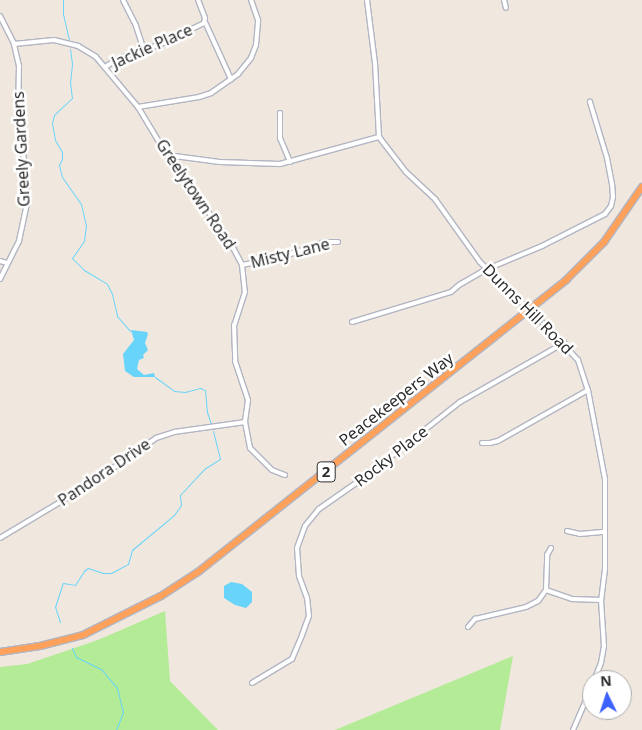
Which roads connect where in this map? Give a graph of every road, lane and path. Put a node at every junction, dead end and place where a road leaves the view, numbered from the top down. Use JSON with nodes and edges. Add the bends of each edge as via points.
{"nodes":[{"id":1,"x":123,"y":0,"type":"edge"},
{"id":2,"x":198,"y":0,"type":"edge"},
{"id":3,"x":251,"y":0,"type":"edge"},
{"id":4,"x":367,"y":0,"type":"edge"},
{"id":5,"x":504,"y":0,"type":"edge"},
{"id":6,"x":506,"y":8,"type":"dead end"},
{"id":7,"x":0,"y":16,"type":"edge"},
{"id":8,"x":204,"y":22,"type":"junction"},
{"id":9,"x":14,"y":44,"type":"junction"},
{"id":10,"x":144,"y":50,"type":"junction"},
{"id":11,"x":105,"y":68,"type":"junction"},
{"id":12,"x":231,"y":80,"type":"junction"},
{"id":13,"x":590,"y":102,"type":"dead end"},
{"id":14,"x":138,"y":107,"type":"junction"},
{"id":15,"x":280,"y":113,"type":"dead end"},
{"id":16,"x":379,"y":137,"type":"junction"},
{"id":17,"x":167,"y":155,"type":"junction"},
{"id":18,"x":290,"y":162,"type":"junction"},
{"id":19,"x":642,"y":187,"type":"edge"},
{"id":20,"x":338,"y":242,"type":"dead end"},
{"id":21,"x":0,"y":261,"type":"edge"},
{"id":22,"x":7,"y":263,"type":"junction"},
{"id":23,"x":242,"y":265,"type":"junction"},
{"id":24,"x":487,"y":269,"type":"junction"},
{"id":25,"x":0,"y":279,"type":"edge"},
{"id":26,"x":352,"y":322,"type":"dead end"},
{"id":27,"x":564,"y":343,"type":"junction"},
{"id":28,"x":588,"y":390,"type":"junction"},
{"id":29,"x":245,"y":422,"type":"junction"},
{"id":30,"x":482,"y":442,"type":"dead end"},
{"id":31,"x":285,"y":475,"type":"dead end"},
{"id":32,"x":566,"y":531,"type":"dead end"},
{"id":33,"x":605,"y":532,"type":"junction"},
{"id":34,"x":0,"y":538,"type":"edge"},
{"id":35,"x":551,"y":548,"type":"dead end"},
{"id":36,"x":546,"y":590,"type":"junction"},
{"id":37,"x":601,"y":600,"type":"junction"},
{"id":38,"x":468,"y":627,"type":"dead end"},
{"id":39,"x":0,"y":653,"type":"edge"},
{"id":40,"x":597,"y":670,"type":"edge"},
{"id":41,"x":252,"y":683,"type":"dead end"},
{"id":42,"x":582,"y":709,"type":"edge"},
{"id":43,"x":573,"y":730,"type":"edge"}],
"edges":[{"from":1,"to":10,"type":"street"},
{"from":2,"to":8,"type":"street","name":"Jackie Place"},
{"from":3,"to":12,"type":"street","via":[[258,20],[256,45],[248,62]]},
{"from":4,"to":16,"type":"street"},
{"from":5,"to":6,"type":"street"},
{"from":7,"to":9,"type":"street"},
{"from":8,"to":10,"type":"street","name":"Jackie Place"},
{"from":8,"to":12,"type":"street"},
{"from":9,"to":11,"type":"street","name":"Greelytown Road","via":[[38,40],[67,42],[96,57]]},
{"from":9,"to":22,"type":"street","name":"Greely Gardens","via":[[19,66],[18,121],[26,166],[27,202],[19,241]]},
{"from":10,"to":11,"type":"street","name":"Jackie Place","via":[[118,59]]},
{"from":11,"to":14,"type":"street","name":"Greelytown Road"},
{"from":12,"to":14,"type":"street","via":[[198,97]]},
{"from":13,"to":24,"type":"street","via":[[609,167],[611,206],[605,214]]},
{"from":14,"to":17,"type":"street","name":"Greelytown Road"},
{"from":15,"to":18,"type":"street","via":[[279,135]]},
{"from":16,"to":18,"type":"street"},
{"from":16,"to":24,"type":"street","name":"Dunns Hill Road","via":[[406,172],[436,199]]},
{"from":17,"to":18,"type":"street","via":[[220,162]]},
{"from":17,"to":23,"type":"street","name":"Greelytown Road","via":[[230,242]]},
{"from":19,"to":39,"type":"highway","name":"Peacekeepers Way","number":"2","via":[[604,242],[566,280],[207,566],[161,596],[83,635]]},
{"from":20,"to":23,"type":"street","name":"Misty Lane","via":[[325,242],[282,257]]},
{"from":21,"to":22,"type":"street"},
{"from":22,"to":25,"type":"street","name":"Greely Gardens"},
{"from":23,"to":29,"type":"street","name":"Greelytown Road","via":[[245,292],[234,325],[235,361],[248,400]]},
{"from":24,"to":26,"type":"street","via":[[450,292]]},
{"from":24,"to":27,"type":"street","name":"Dunns Hill Road","bridge":true},
{"from":27,"to":28,"type":"street","name":"Dunns Hill Road","via":[[578,360]]},
{"from":27,"to":41,"type":"street","name":"Rocky Place","via":[[460,402],[319,509],[305,526],[297,548],[299,576],[309,616],[302,635],[292,659]]},
{"from":28,"to":30,"type":"street","via":[[498,441]]},
{"from":28,"to":33,"type":"street","name":"Dunns Hill Road","via":[[605,482]]},
{"from":29,"to":31,"type":"street","name":"Greelytown Road","via":[[250,448],[272,470]]},
{"from":29,"to":34,"type":"street","name":"Pandora Drive","via":[[174,432],[156,438],[88,486]]},
{"from":32,"to":33,"type":"street","via":[[580,534]]},
{"from":33,"to":37,"type":"street","name":"Dunns Hill Road"},
{"from":35,"to":36,"type":"street","via":[[547,555]]},
{"from":36,"to":37,"type":"street","via":[[572,599]]},
{"from":36,"to":38,"type":"street","via":[[530,606],[475,619]]},
{"from":37,"to":40,"type":"street","name":"Dunns Hill Road","via":[[603,651]]},
{"from":42,"to":43,"type":"street"}]}
